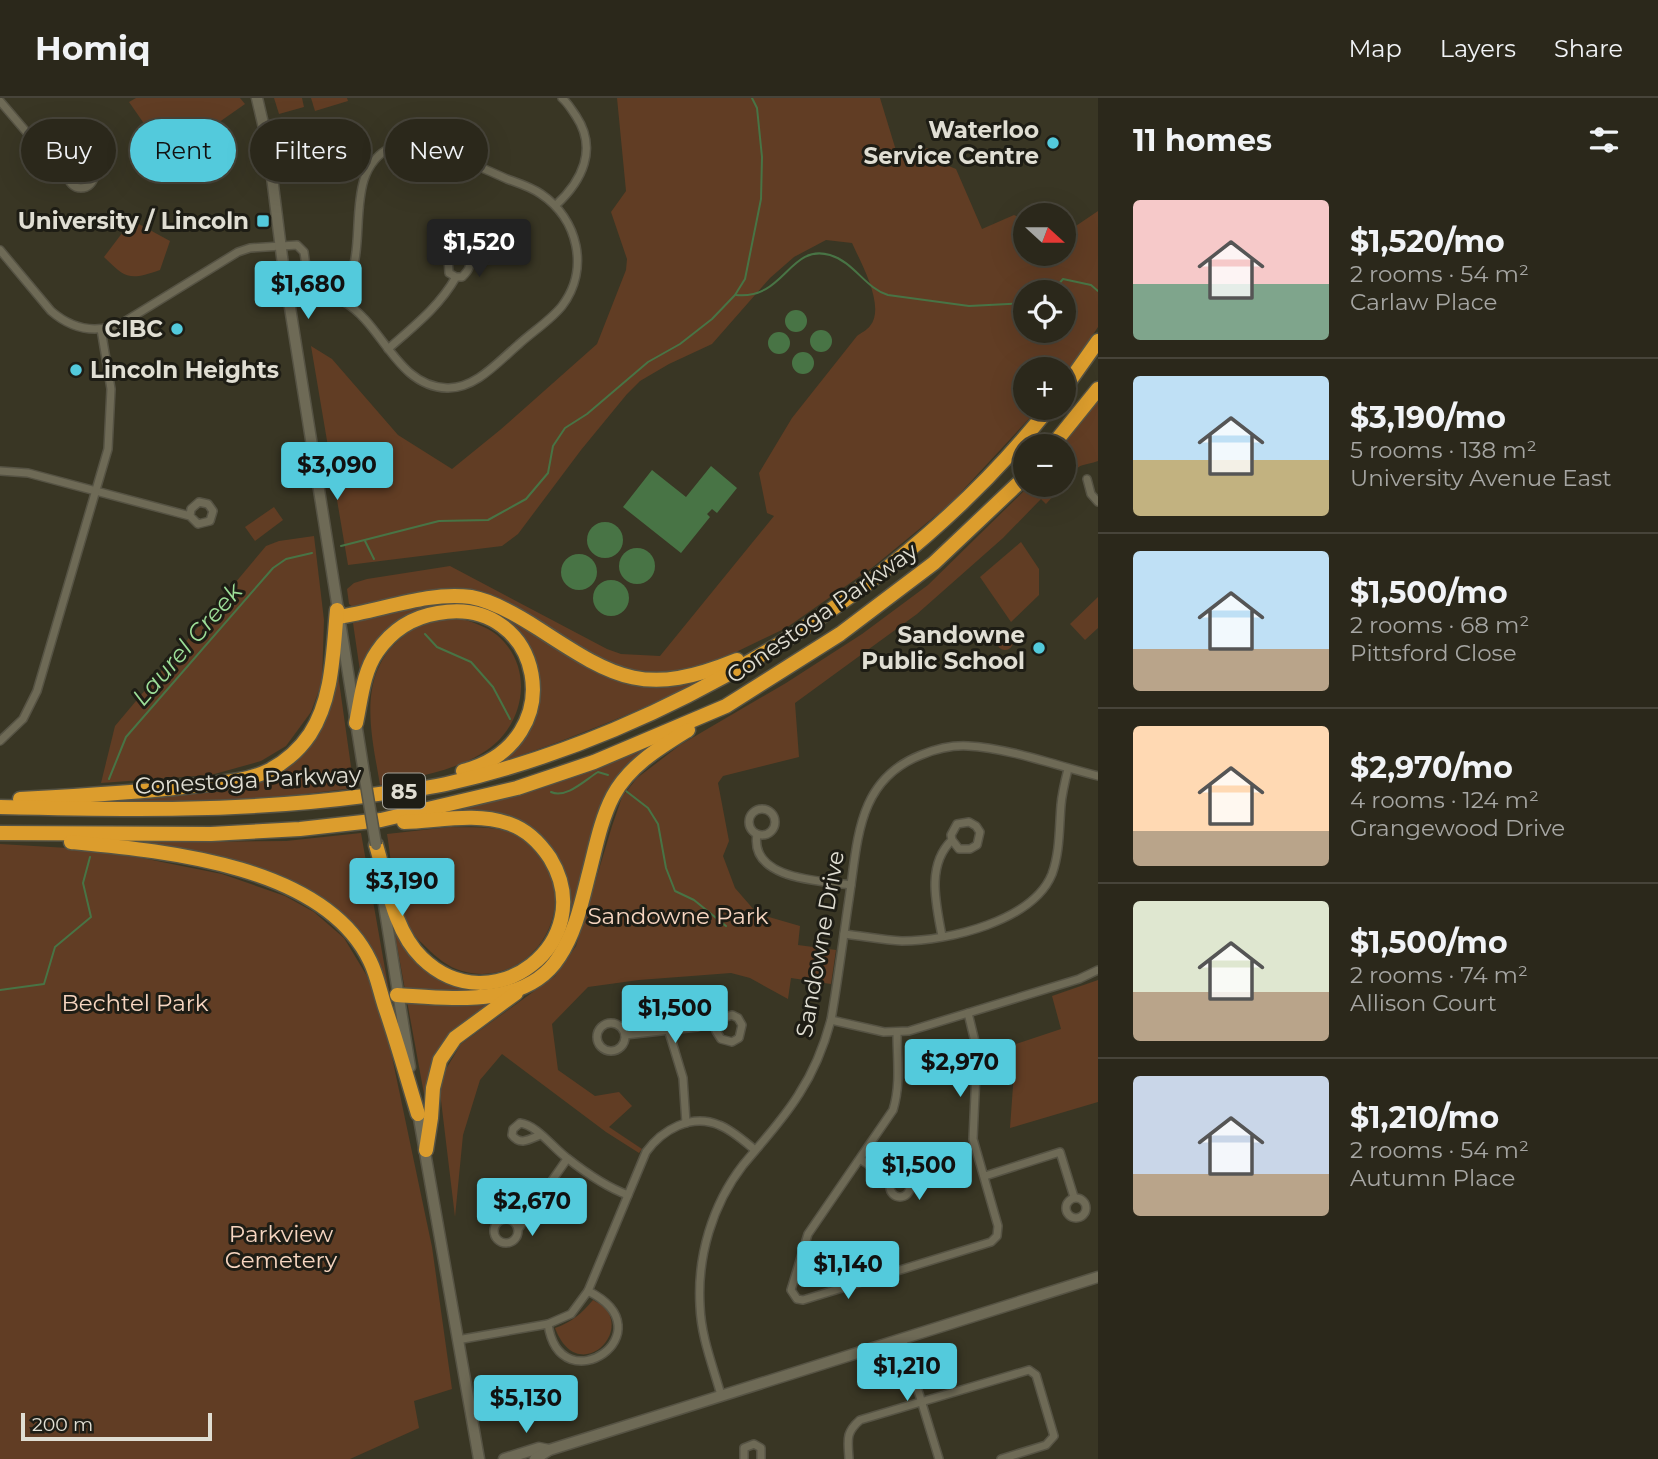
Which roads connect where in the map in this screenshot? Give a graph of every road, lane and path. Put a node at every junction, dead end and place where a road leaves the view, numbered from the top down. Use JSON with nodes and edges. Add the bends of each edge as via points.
{"nodes":[{"id":1,"x":257,"y":98,"type":"edge"},
{"id":2,"x":562,"y":98,"type":"edge"},
{"id":3,"x":0,"y":101,"type":"edge"},
{"id":4,"x":21,"y":126,"type":"edge"},
{"id":5,"x":556,"y":205,"type":"junction"},
{"id":6,"x":281,"y":246,"type":"junction"},
{"id":7,"x":0,"y":250,"type":"edge"},
{"id":8,"x":456,"y":277,"type":"dead end"},
{"id":9,"x":341,"y":300,"type":"junction"},
{"id":10,"x":101,"y":329,"type":"junction"},
{"id":11,"x":1098,"y":341,"type":"edge"},
{"id":12,"x":388,"y":349,"type":"junction"},
{"id":13,"x":1076,"y":372,"type":"edge"},
{"id":14,"x":1098,"y":389,"type":"edge"},
{"id":15,"x":1039,"y":420,"type":"edge"},
{"id":16,"x":1062,"y":434,"type":"edge"},
{"id":17,"x":0,"y":471,"type":"edge"},
{"id":18,"x":1087,"y":479,"type":"dead end"},
{"id":19,"x":1013,"y":489,"type":"edge"},
{"id":20,"x":96,"y":492,"type":"junction"},
{"id":21,"x":1098,"y":502,"type":"edge"},
{"id":22,"x":190,"y":516,"type":"dead end"},
{"id":23,"x":338,"y":613,"type":"junction"},
{"id":24,"x":778,"y":643,"type":"junction"},
{"id":25,"x":726,"y":706,"type":"junction"},
{"id":26,"x":356,"y":723,"type":"junction"},
{"id":27,"x":0,"y":741,"type":"edge"},
{"id":28,"x":1068,"y":769,"type":"junction"},
{"id":29,"x":1098,"y":776,"type":"edge"},
{"id":30,"x":401,"y":791,"type":"junction"},
{"id":31,"x":0,"y":800,"type":"edge"},
{"id":32,"x":0,"y":807,"type":"edge"},
{"id":33,"x":381,"y":820,"type":"junction"},
{"id":34,"x":0,"y":834,"type":"edge"},
{"id":35,"x":757,"y":834,"type":"dead end"},
{"id":36,"x":952,"y":840,"type":"junction"},
{"id":37,"x":376,"y":845,"type":"junction"},
{"id":38,"x":851,"y":885,"type":"junction"},
{"id":39,"x":844,"y":934,"type":"junction"},
{"id":40,"x":942,"y":936,"type":"junction"},
{"id":41,"x":1098,"y":970,"type":"edge"},
{"id":42,"x":523,"y":988,"type":"junction"},
{"id":43,"x":397,"y":995,"type":"junction"},
{"id":44,"x":968,"y":1013,"type":"junction"},
{"id":45,"x":831,"y":1020,"type":"junction"},
{"id":46,"x":718,"y":1021,"type":"dead end"},
{"id":47,"x":669,"y":1032,"type":"junction"},
{"id":48,"x":897,"y":1032,"type":"junction"},
{"id":49,"x":625,"y":1035,"type":"junction"},
{"id":50,"x":418,"y":1114,"type":"junction"},
{"id":51,"x":686,"y":1123,"type":"junction"},
{"id":52,"x":540,"y":1135,"type":"dead end"},
{"id":53,"x":426,"y":1150,"type":"junction"},
{"id":54,"x":755,"y":1150,"type":"junction"},
{"id":55,"x":567,"y":1158,"type":"junction"},
{"id":56,"x":860,"y":1159,"type":"junction"},
{"id":57,"x":985,"y":1177,"type":"junction"},
{"id":58,"x":892,"y":1181,"type":"dead end"},
{"id":59,"x":628,"y":1195,"type":"junction"},
{"id":60,"x":1074,"y":1197,"type":"dead end"},
{"id":61,"x":519,"y":1228,"type":"dead end"},
{"id":62,"x":1098,"y":1277,"type":"edge"},
{"id":63,"x":587,"y":1291,"type":"junction"},
{"id":64,"x":548,"y":1324,"type":"junction"},
{"id":65,"x":902,"y":1338,"type":"junction"},
{"id":66,"x":457,"y":1340,"type":"junction"},
{"id":67,"x":721,"y":1395,"type":"junction"},
{"id":68,"x":921,"y":1401,"type":"junction"},
{"id":69,"x":549,"y":1450,"type":"junction"},
{"id":70,"x":479,"y":1459,"type":"edge"},
{"id":71,"x":504,"y":1459,"type":"edge"},
{"id":72,"x":535,"y":1459,"type":"edge"},
{"id":73,"x":744,"y":1459,"type":"edge"},
{"id":74,"x":761,"y":1459,"type":"edge"},
{"id":75,"x":849,"y":1459,"type":"edge"},
{"id":76,"x":939,"y":1459,"type":"edge"},
{"id":77,"x":1001,"y":1459,"type":"edge"}],
"edges":[{"from":1,"to":6,"type":"main road"},
{"from":2,"to":5,"type":"street","via":[[582,125],[587,145],[584,168]]},
{"from":3,"to":4,"type":"street"},
{"from":5,"to":9,"type":"street","via":[[540,193],[433,147],[396,144],[384,150],[365,172],[355,260]]},
{"from":5,"to":12,"type":"street","via":[[578,248],[574,283],[562,306],[509,352],[471,384],[449,388],[425,384]]},
{"from":6,"to":9,"type":"street","via":[[296,246],[304,253],[313,294]]},
{"from":6,"to":10,"type":"street","via":[[238,252],[124,322]]},
{"from":6,"to":23,"type":"main road"},
{"from":7,"to":10,"type":"street","via":[[61,320],[80,328]]},
{"from":8,"to":12,"type":"street","via":[[432,311]]},
{"from":9,"to":12,"type":"street"},
{"from":10,"to":20,"type":"street","via":[[112,411]]},
{"from":11,"to":13,"type":"highway"},
{"from":14,"to":16,"type":"highway"},
{"from":15,"to":24,"type":"highway","name":"Conestoga Parkway","number":"85","via":[[996,470],[935,528],[858,590]]},
{"from":17,"to":20,"type":"street","via":[[29,473]]},
{"from":18,"to":21,"type":"street"},
{"from":19,"to":25,"type":"highway","name":"Conestoga Parkway","number":"85","via":[[913,580],[840,634]]},
{"from":20,"to":22,"type":"street"},
{"from":20,"to":27,"type":"street","via":[[37,691],[23,719]]},
{"from":23,"to":24,"type":"highway","via":[[361,615],[422,599],[472,597],[528,622],[619,676],[646,681],[705,673]]},
{"from":23,"to":26,"type":"main road"},
{"from":23,"to":31,"type":"highway","via":[[323,708],[292,755],[269,770],[233,781],[134,793]]},
{"from":24,"to":30,"type":"highway","name":"Conestoga Parkway","number":"85","via":[[661,709],[586,739],[505,768]]},
{"from":25,"to":33,"type":"highway","name":"Conestoga Parkway","number":"85","via":[[530,784]]},
{"from":25,"to":42,"type":"highway","via":[[656,750],[613,795],[575,928],[558,959]]},
{"from":26,"to":30,"type":"highway","via":[[376,653],[397,630],[423,615],[451,610],[478,613],[512,635],[522,648],[535,687],[521,733],[488,761]]},
{"from":26,"to":37,"type":"main road","bridge":true},
{"from":28,"to":29,"type":"street","name":"Sandowne Drive"},
{"from":28,"to":38,"type":"street","name":"Sandowne Drive","via":[[966,746],[937,749],[912,759],[884,779],[865,809]]},
{"from":28,"to":40,"type":"street","via":[[1056,859],[1048,883],[1014,914]]},
{"from":30,"to":32,"type":"highway","name":"Conestoga Parkway","number":"85","via":[[315,803],[222,808]]},
{"from":33,"to":34,"type":"highway","name":"Conestoga Parkway","number":"85","via":[[211,834]]},
{"from":33,"to":37,"type":"highway","via":[[488,818],[526,832],[544,848],[560,874],[564,905],[560,924],[533,966],[502,981],[483,983],[450,976],[422,958],[401,926]]},
{"from":34,"to":50,"type":"highway","via":[[138,848],[217,863],[280,883],[323,905],[346,925],[370,961]]},
{"from":35,"to":38,"type":"street","via":[[760,855],[779,871],[799,879]]},
{"from":36,"to":36,"type":"street","via":[[954,828],[963,821],[980,832],[977,845],[970,849],[959,849]]},
{"from":36,"to":40,"type":"street","via":[[937,862],[935,887]]},
{"from":37,"to":43,"type":"main road"},
{"from":38,"to":39,"type":"street","name":"Sandowne Drive"},
{"from":39,"to":40,"type":"street","via":[[905,941]]},
{"from":39,"to":45,"type":"street","name":"Sandowne Drive"},
{"from":41,"to":44,"type":"street"},
{"from":42,"to":43,"type":"highway","via":[[478,997]]},
{"from":42,"to":53,"type":"highway","via":[[455,1038],[440,1060]]},
{"from":43,"to":50,"type":"main road"},
{"from":44,"to":48,"type":"street"},
{"from":44,"to":57,"type":"street","via":[[977,1050],[974,1139]]},
{"from":45,"to":48,"type":"street"},
{"from":45,"to":54,"type":"street","name":"Sandowne Drive","via":[[824,1046],[799,1094]]},
{"from":46,"to":47,"type":"street"},
{"from":47,"to":49,"type":"street"},
{"from":47,"to":51,"type":"street","via":[[683,1078]]},
{"from":48,"to":56,"type":"street","via":[[898,1094]]},
{"from":49,"to":49,"type":"street","via":[[623,1045],[615,1051],[603,1050],[597,1041],[597,1032],[610,1023],[619,1025]]},
{"from":50,"to":53,"type":"main road"},
{"from":51,"to":54,"type":"street","via":[[716,1124]]},
{"from":51,"to":59,"type":"street","via":[[651,1145]]},
{"from":52,"to":55,"type":"street"},
{"from":53,"to":66,"type":"main road"},
{"from":54,"to":67,"type":"street","name":"Sandowne Drive","via":[[718,1208],[701,1271],[701,1321]]},
{"from":55,"to":59,"type":"street"},
{"from":55,"to":61,"type":"street"},
{"from":56,"to":57,"type":"street","via":[[804,1240],[791,1290],[797,1299],[991,1242],[998,1226]]},
{"from":56,"to":58,"type":"street"},
{"from":57,"to":60,"type":"street","via":[[1060,1153]]},
{"from":59,"to":63,"type":"street"},
{"from":62,"to":65,"type":"main road"},
{"from":63,"to":64,"type":"street","via":[[571,1314]]},
{"from":63,"to":64,"type":"street","via":[[609,1305],[617,1318],[618,1332],[605,1354],[582,1361],[565,1356],[556,1348]]},
{"from":64,"to":66,"type":"street"},
{"from":65,"to":67,"type":"main road"},
{"from":65,"to":68,"type":"street"},
{"from":66,"to":70,"type":"main road"},
{"from":67,"to":69,"type":"main road"},
{"from":68,"to":75,"type":"street","via":[[860,1420],[850,1429]]},
{"from":68,"to":76,"type":"street"},
{"from":68,"to":77,"type":"street","via":[[1025,1369],[1033,1371],[1054,1436],[1046,1445]]},
{"from":69,"to":71,"type":"main road","via":[[539,1448]]},
{"from":69,"to":72,"type":"main road"},
{"from":73,"to":74,"type":"street","via":[[744,1448],[754,1444],[761,1448]]}]}
